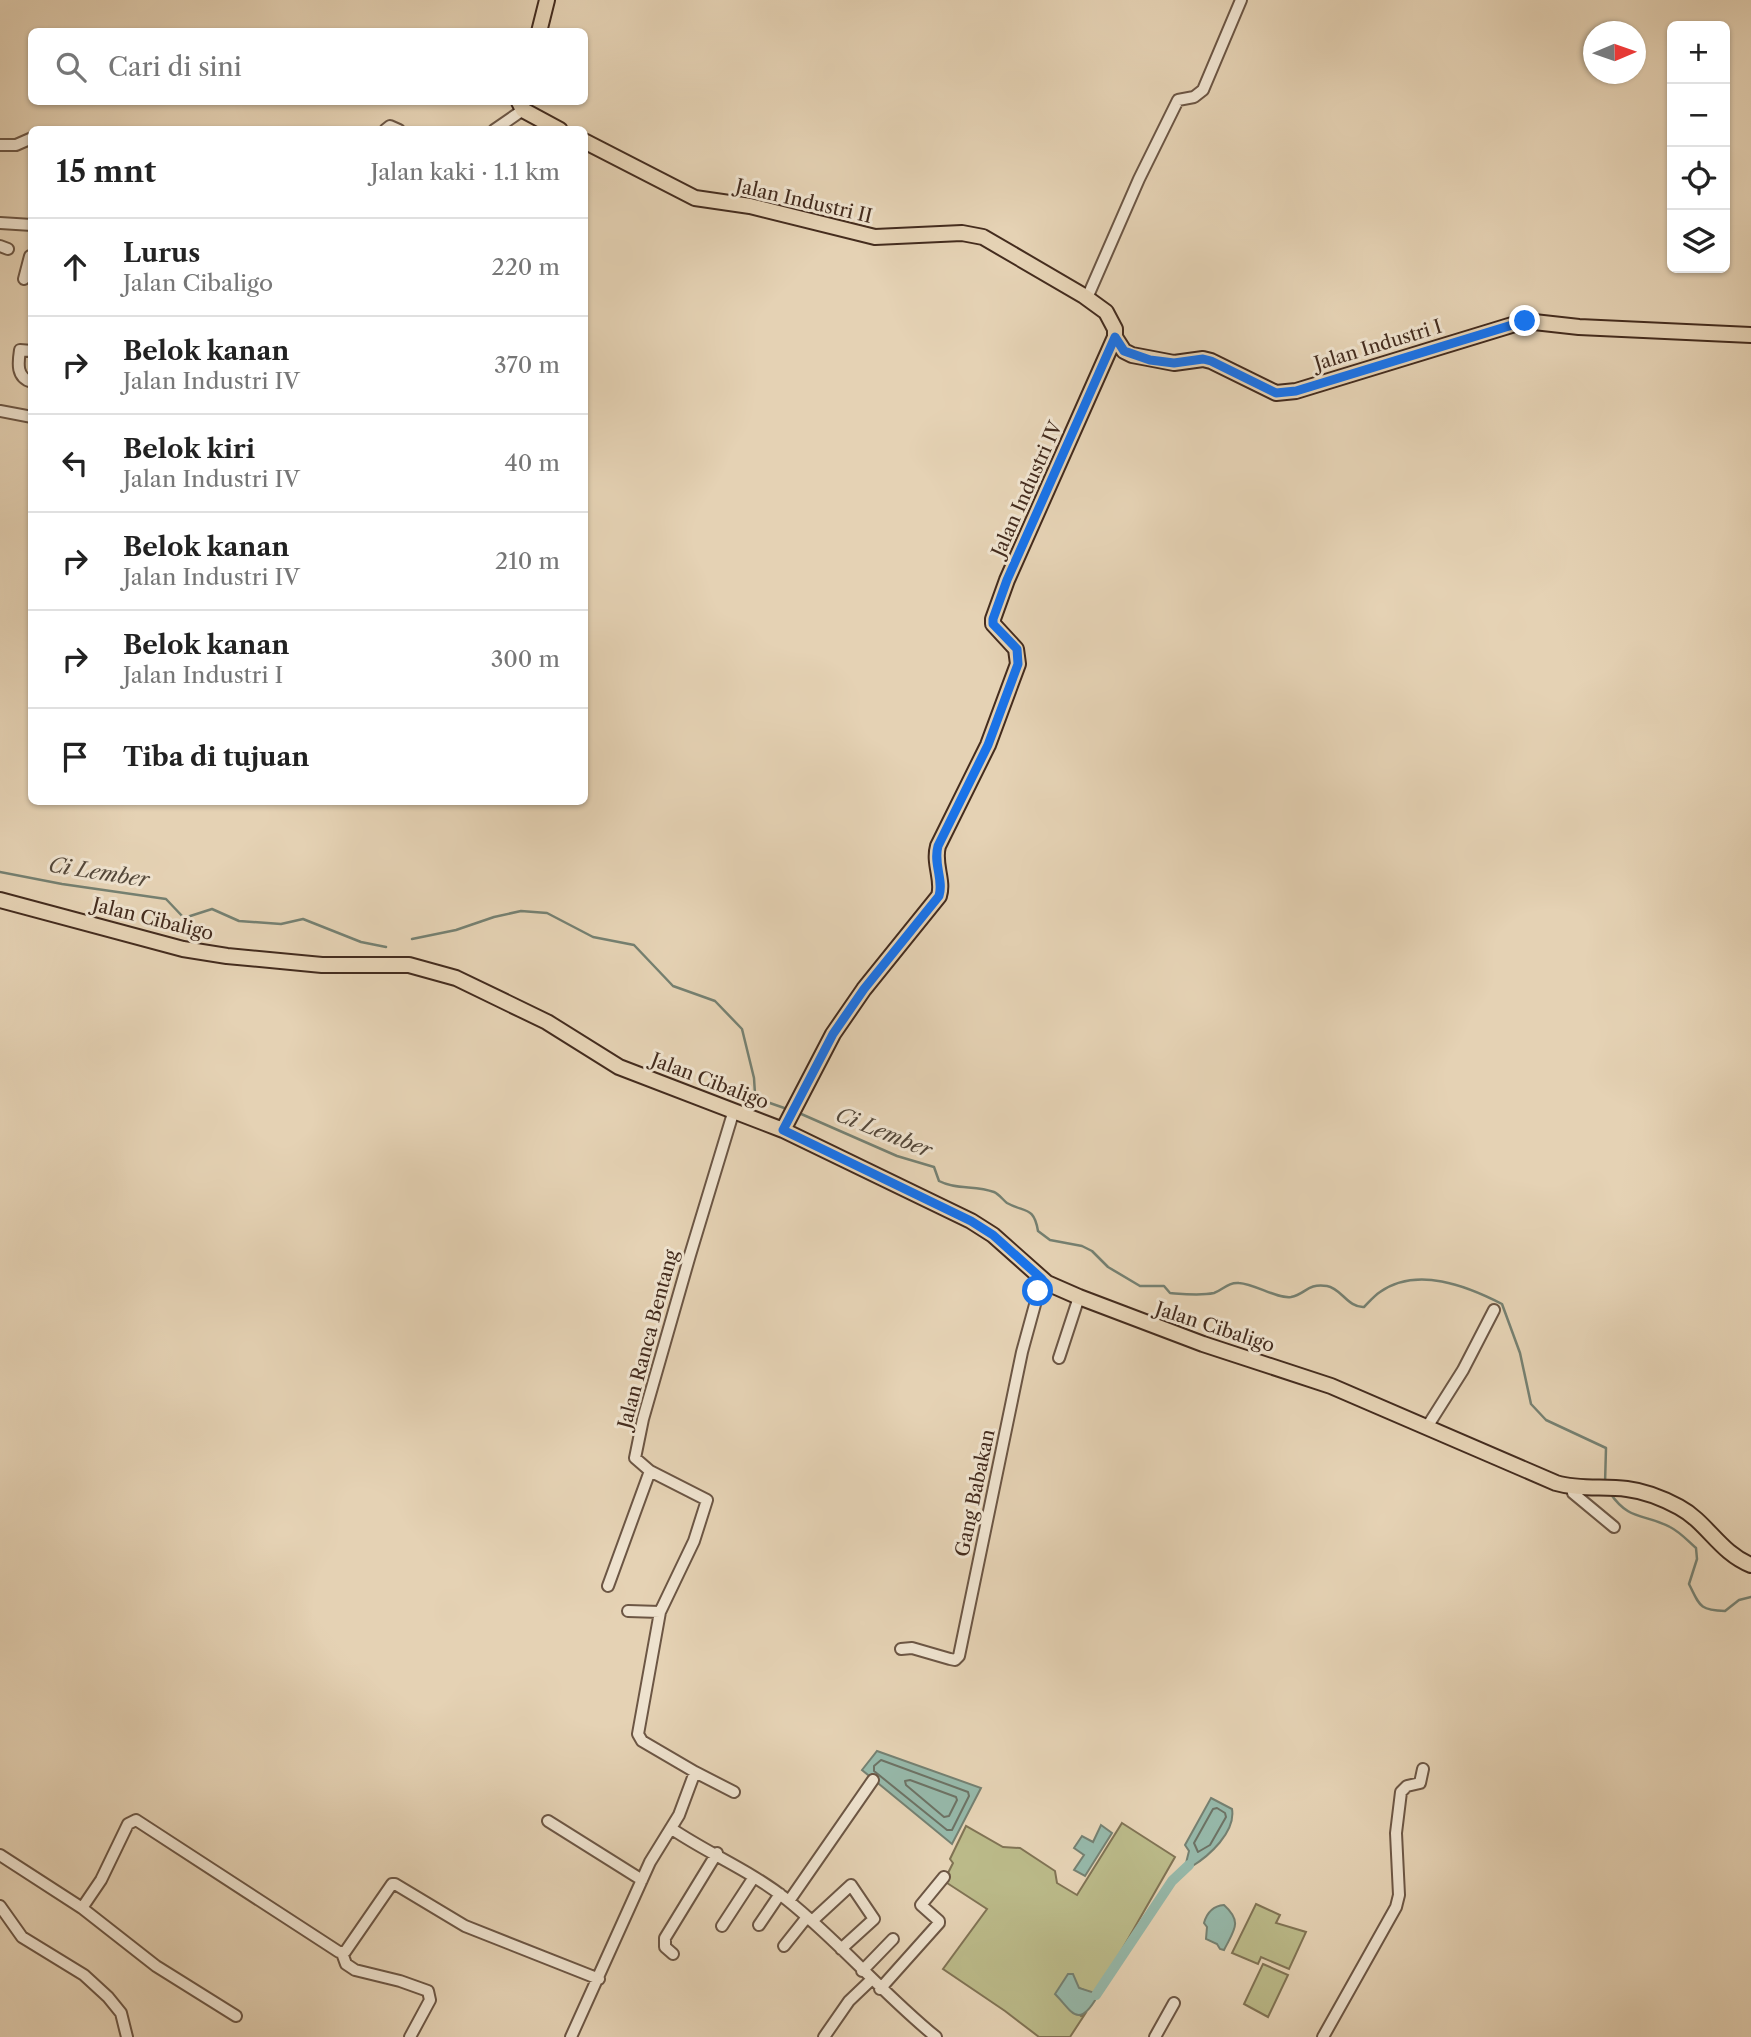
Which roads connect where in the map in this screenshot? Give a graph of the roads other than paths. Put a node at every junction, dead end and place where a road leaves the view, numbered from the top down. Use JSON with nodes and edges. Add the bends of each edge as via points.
{"nodes":[{"id":1,"x":547,"y":0,"type":"edge"},
{"id":2,"x":1241,"y":0,"type":"edge"},
{"id":3,"x":540,"y":28,"type":"edge"},
{"id":4,"x":521,"y":106,"type":"edge"},
{"id":5,"x":498,"y":126,"type":"edge"},
{"id":6,"x":554,"y":126,"type":"edge"},
{"id":7,"x":28,"y":140,"type":"edge"},
{"id":8,"x":588,"y":143,"type":"edge"},
{"id":9,"x":0,"y":145,"type":"edge"},
{"id":10,"x":0,"y":223,"type":"edge"},
{"id":11,"x":28,"y":225,"type":"edge"},
{"id":12,"x":28,"y":265,"type":"edge"},
{"id":13,"x":24,"y":279,"type":"dead end"},
{"id":14,"x":1087,"y":298,"type":"junction"},
{"id":15,"x":1751,"y":335,"type":"edge"},
{"id":16,"x":1115,"y":337,"type":"junction"},
{"id":17,"x":28,"y":351,"type":"edge"},
{"id":18,"x":28,"y":380,"type":"edge"},
{"id":19,"x":0,"y":411,"type":"edge"},
{"id":20,"x":28,"y":416,"type":"edge"},
{"id":21,"x":0,"y":900,"type":"edge"},
{"id":22,"x":734,"y":1110,"type":"junction"},
{"id":23,"x":783,"y":1130,"type":"junction"},
{"id":24,"x":1042,"y":1279,"type":"junction"},
{"id":25,"x":1079,"y":1297,"type":"junction"},
{"id":26,"x":1494,"y":1310,"type":"dead end"},
{"id":27,"x":1059,"y":1358,"type":"dead end"},
{"id":28,"x":1427,"y":1427,"type":"junction"},
{"id":29,"x":650,"y":1471,"type":"junction"},
{"id":30,"x":1572,"y":1487,"type":"junction"},
{"id":31,"x":1614,"y":1527,"type":"dead end"},
{"id":32,"x":1751,"y":1565,"type":"edge"},
{"id":33,"x":608,"y":1586,"type":"dead end"},
{"id":34,"x":628,"y":1611,"type":"dead end"},
{"id":35,"x":660,"y":1612,"type":"junction"},
{"id":36,"x":901,"y":1649,"type":"dead end"},
{"id":37,"x":1423,"y":1769,"type":"dead end"},
{"id":38,"x":695,"y":1772,"type":"junction"},
{"id":39,"x":873,"y":1780,"type":"dead end"},
{"id":40,"x":734,"y":1792,"type":"dead end"},
{"id":41,"x":548,"y":1821,"type":"dead end"},
{"id":42,"x":672,"y":1829,"type":"junction"},
{"id":43,"x":716,"y":1853,"type":"junction"},
{"id":44,"x":0,"y":1855,"type":"edge"},
{"id":45,"x":754,"y":1877,"type":"junction"},
{"id":46,"x":944,"y":1877,"type":"dead end"},
{"id":47,"x":642,"y":1880,"type":"junction"},
{"id":48,"x":785,"y":1898,"type":"junction"},
{"id":49,"x":0,"y":1906,"type":"edge"},
{"id":50,"x":82,"y":1908,"type":"junction"},
{"id":51,"x":810,"y":1919,"type":"junction"},
{"id":52,"x":722,"y":1926,"type":"dead end"},
{"id":53,"x":759,"y":1926,"type":"dead end"},
{"id":54,"x":893,"y":1939,"type":"dead end"},
{"id":55,"x":784,"y":1946,"type":"dead end"},
{"id":56,"x":841,"y":1949,"type":"junction"},
{"id":57,"x":342,"y":1953,"type":"junction"},
{"id":58,"x":673,"y":1954,"type":"dead end"},
{"id":59,"x":862,"y":1971,"type":"junction"},
{"id":60,"x":599,"y":1979,"type":"junction"},
{"id":61,"x":871,"y":1980,"type":"junction"},
{"id":62,"x":880,"y":1989,"type":"junction"},
{"id":63,"x":1174,"y":2003,"type":"dead end"},
{"id":64,"x":236,"y":2016,"type":"dead end"},
{"id":65,"x":127,"y":2037,"type":"edge"},
{"id":66,"x":410,"y":2037,"type":"edge"},
{"id":67,"x":571,"y":2037,"type":"edge"},
{"id":68,"x":824,"y":2037,"type":"edge"},
{"id":69,"x":936,"y":2037,"type":"edge"},
{"id":70,"x":1155,"y":2037,"type":"edge"},
{"id":71,"x":1323,"y":2037,"type":"edge"}],
"edges":[{"from":1,"to":3,"type":"main road"},
{"from":2,"to":14,"type":"street","via":[[1203,90],[1178,100],[1158,137]]},
{"from":4,"to":5,"type":"street"},
{"from":4,"to":6,"type":"main road"},
{"from":7,"to":9,"type":"street"},
{"from":8,"to":14,"type":"main road","name":"Jalan Industri II","via":[[695,198],[750,206],[874,237],[962,233],[983,237]]},
{"from":10,"to":11,"type":"street"},
{"from":12,"to":13,"type":"street"},
{"from":14,"to":16,"type":"main road","name":"Jalan Industri II","via":[[1106,312]]},
{"from":15,"to":16,"type":"main road","name":"Jalan Industri I","via":[[1525,321],[1296,391],[1276,393],[1211,361],[1174,363],[1132,355]]},
{"from":16,"to":23,"type":"main road","name":"Jalan Industri IV","via":[[993,619],[1017,649],[1018,664],[988,745],[938,846],[939,896],[833,1034]]},
{"from":17,"to":18,"type":"street","via":[[20,350],[19,362],[21,375]]},
{"from":19,"to":20,"type":"street"},
{"from":21,"to":22,"type":"main road","name":"Jalan Cibaligo","via":[[183,949],[322,965],[410,965],[433,971],[529,1013],[619,1067]]},
{"from":22,"to":23,"type":"main road","name":"Jalan Cibaligo"},
{"from":22,"to":29,"type":"street","name":"Jalan Ranca Bentang","via":[[643,1419],[635,1458]]},
{"from":23,"to":24,"type":"main road","name":"Jalan Cibaligo","via":[[971,1221]]},
{"from":24,"to":25,"type":"main road","name":"Jalan Cibaligo"},
{"from":24,"to":36,"type":"street","name":"Gang Babakan","via":[[1022,1352],[959,1656],[955,1660]]},
{"from":25,"to":27,"type":"street"},
{"from":25,"to":28,"type":"main road","name":"Jalan Cibaligo","via":[[1331,1386]]},
{"from":26,"to":28,"type":"street"},
{"from":28,"to":30,"type":"main road","name":"Jalan Cibaligo"},
{"from":29,"to":33,"type":"street"},
{"from":29,"to":35,"type":"street","via":[[707,1500],[694,1541]]},
{"from":30,"to":31,"type":"street","via":[[1573,1493]]},
{"from":30,"to":32,"type":"main road","name":"Jalan Cibaligo","via":[[1629,1489],[1669,1503],[1695,1517],[1719,1544]]},
{"from":34,"to":35,"type":"street"},
{"from":35,"to":38,"type":"street","via":[[638,1734],[642,1741]]},
{"from":37,"to":71,"type":"street","via":[[1420,1783],[1401,1792],[1396,1833],[1399,1901]]},
{"from":38,"to":40,"type":"street"},
{"from":38,"to":42,"type":"street"},
{"from":39,"to":48,"type":"street"},
{"from":41,"to":47,"type":"street"},
{"from":42,"to":43,"type":"street"},
{"from":42,"to":47,"type":"street"},
{"from":43,"to":45,"type":"street"},
{"from":43,"to":58,"type":"street","via":[[666,1938],[665,1947]]},
{"from":44,"to":50,"type":"street"},
{"from":45,"to":48,"type":"street"},
{"from":45,"to":52,"type":"street"},
{"from":46,"to":62,"type":"street","via":[[921,1905],[939,1923]]},
{"from":47,"to":60,"type":"street"},
{"from":48,"to":51,"type":"street"},
{"from":48,"to":53,"type":"street"},
{"from":49,"to":65,"type":"street","via":[[22,1937],[84,1975],[108,1997],[124,2021]]},
{"from":50,"to":57,"type":"street","via":[[128,1824],[135,1820]]},
{"from":50,"to":64,"type":"street","via":[[156,1966]]},
{"from":51,"to":55,"type":"street"},
{"from":51,"to":56,"type":"street"},
{"from":51,"to":56,"type":"street","via":[[851,1885],[874,1919]]},
{"from":54,"to":59,"type":"street"},
{"from":56,"to":59,"type":"street"},
{"from":57,"to":60,"type":"street","via":[[395,1884],[465,1926]]},
{"from":57,"to":66,"type":"street","via":[[346,1964],[355,1970],[428,1991],[430,2000]]},
{"from":59,"to":61,"type":"street"},
{"from":60,"to":67,"type":"street"},
{"from":61,"to":62,"type":"street"},
{"from":61,"to":68,"type":"street","via":[[849,2001]]},
{"from":62,"to":69,"type":"street"},
{"from":63,"to":70,"type":"street"}]}
